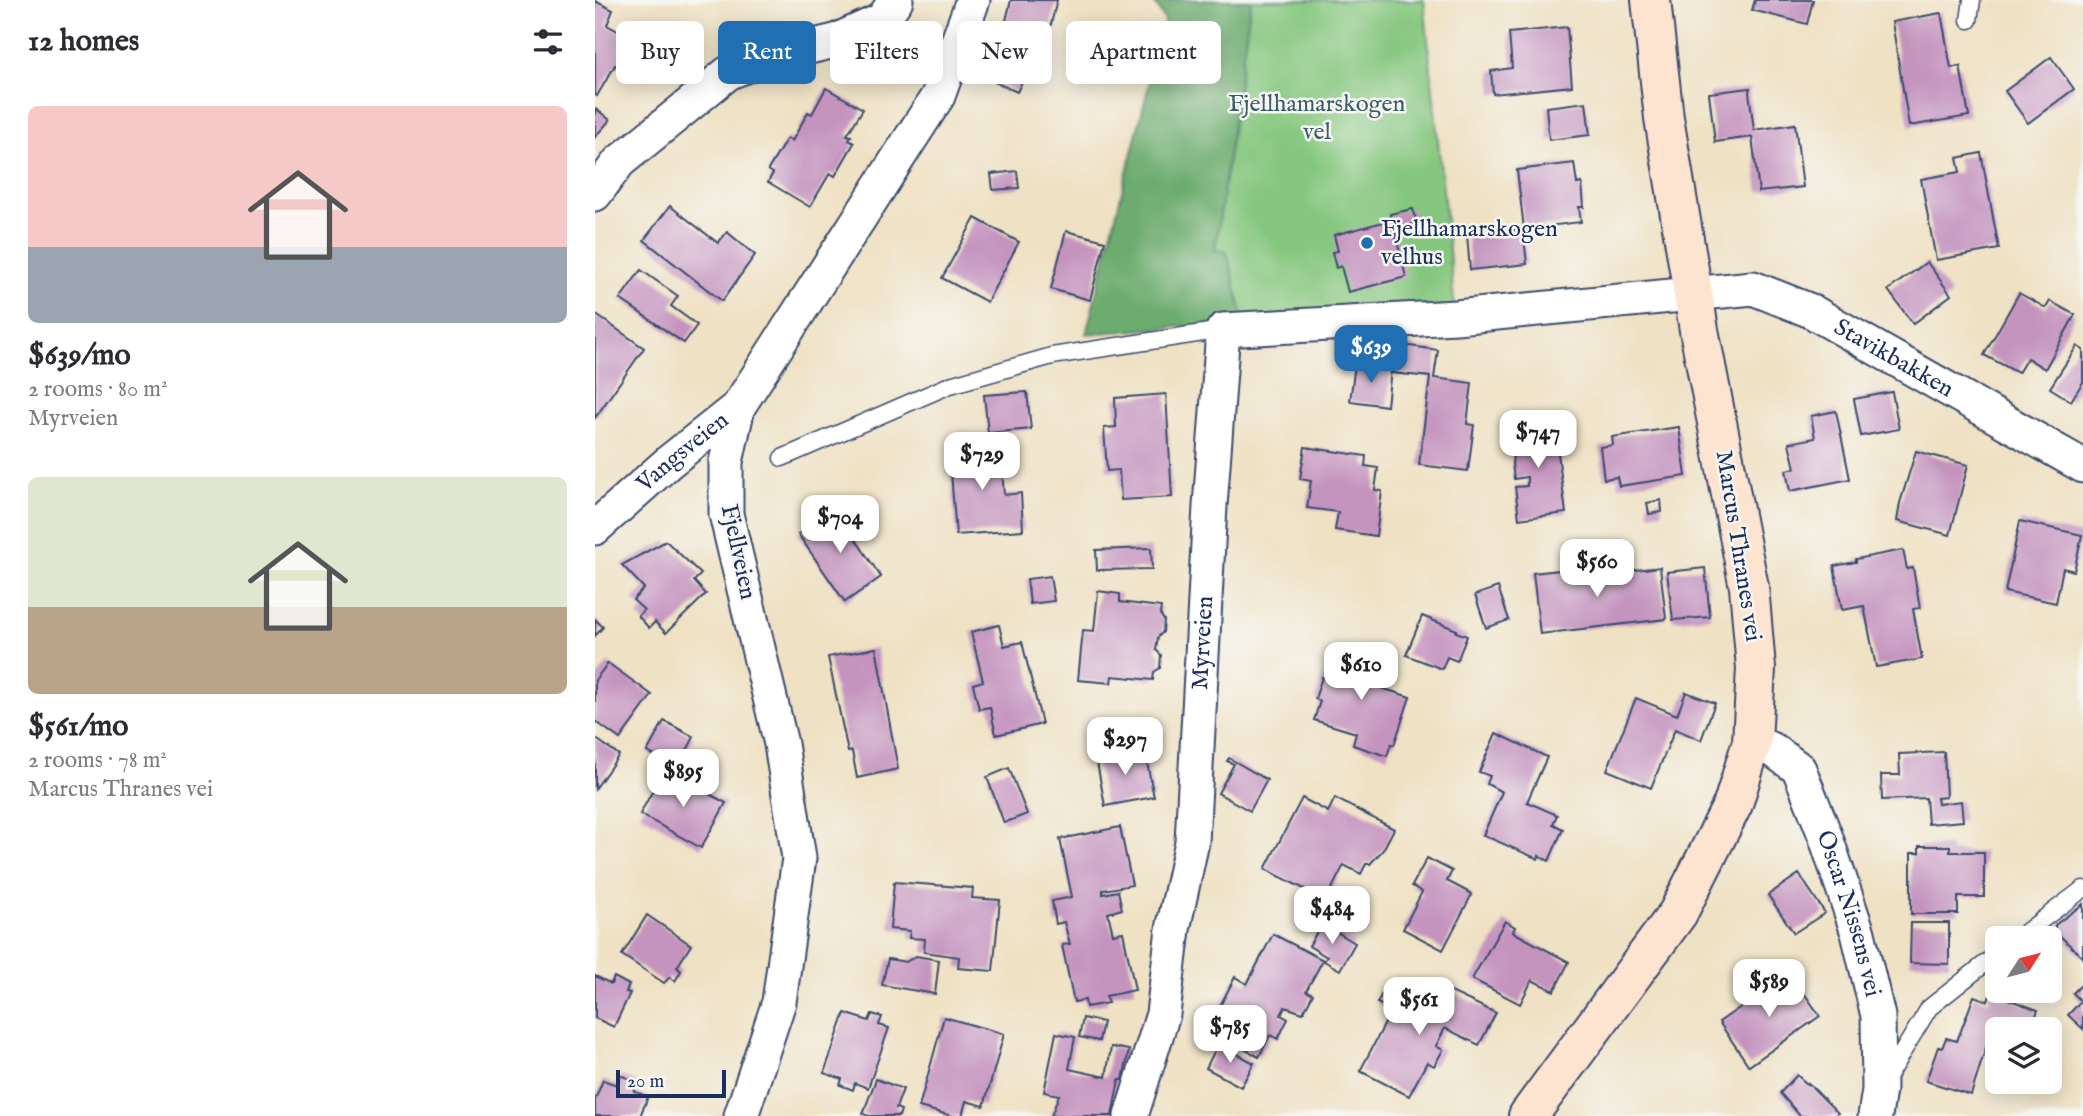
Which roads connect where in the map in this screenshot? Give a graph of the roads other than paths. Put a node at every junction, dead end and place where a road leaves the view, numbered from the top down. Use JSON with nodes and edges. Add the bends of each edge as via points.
{"nodes":[{"id":1,"x":896,"y":0,"type":"edge"},
{"id":2,"x":973,"y":0,"type":"edge"},
{"id":3,"x":1651,"y":0,"type":"edge"},
{"id":4,"x":1972,"y":0,"type":"edge"},
{"id":5,"x":1969,"y":20,"type":"dead end"},
{"id":6,"x":595,"y":194,"type":"edge"},
{"id":7,"x":1694,"y":296,"type":"junction"},
{"id":8,"x":1223,"y":330,"type":"junction"},
{"id":9,"x":738,"y":407,"type":"junction"},
{"id":10,"x":782,"y":458,"type":"dead end"},
{"id":11,"x":2083,"y":466,"type":"edge"},
{"id":12,"x":595,"y":528,"type":"edge"},
{"id":13,"x":1752,"y":742,"type":"junction"},
{"id":14,"x":2083,"y":890,"type":"edge"},
{"id":15,"x":2034,"y":926,"type":"edge"},
{"id":16,"x":1985,"y":964,"type":"edge"},
{"id":17,"x":1877,"y":1103,"type":"edge"},
{"id":18,"x":741,"y":1116,"type":"edge"},
{"id":19,"x":1132,"y":1116,"type":"edge"},
{"id":20,"x":1528,"y":1116,"type":"edge"}],
"edges":[{"from":1,"to":6,"type":"street","via":[[882,20],[835,41],[767,57],[727,73],[619,162]]},
{"from":2,"to":9,"type":"street","name":"Fjellveien","via":[[938,96]]},
{"from":3,"to":7,"type":"main road","name":"Marcus Thranes vei","via":[[1664,118]]},
{"from":4,"to":5,"type":"lane"},
{"from":7,"to":8,"type":"street","via":[[1455,317]]},
{"from":7,"to":11,"type":"street","name":"Stavikbakken","via":[[1753,288],[1811,311]]},
{"from":7,"to":13,"type":"main road","name":"Marcus Thranes vei","via":[[1749,587],[1756,668]]},
{"from":8,"to":10,"type":"lane","via":[[1052,356],[950,385]]},
{"from":8,"to":19,"type":"street","name":"Myrveien","via":[[1192,842],[1173,929],[1163,1014]]},
{"from":9,"to":12,"type":"street","name":"Vangsveien"},
{"from":9,"to":18,"type":"street","name":"Fjellveien","via":[[726,462],[726,514],[781,744],[799,858],[779,1003]]},
{"from":13,"to":17,"type":"street","name":"Oscar Nissens vei","via":[[1773,750],[1799,769],[1825,835],[1858,933],[1878,1016]]},
{"from":13,"to":20,"type":"main road","name":"Marcus Thranes vei","via":[[1733,803],[1678,913]]},
{"from":14,"to":15,"type":"lane"},
{"from":16,"to":17,"type":"lane","via":[[1929,1008]]}]}
